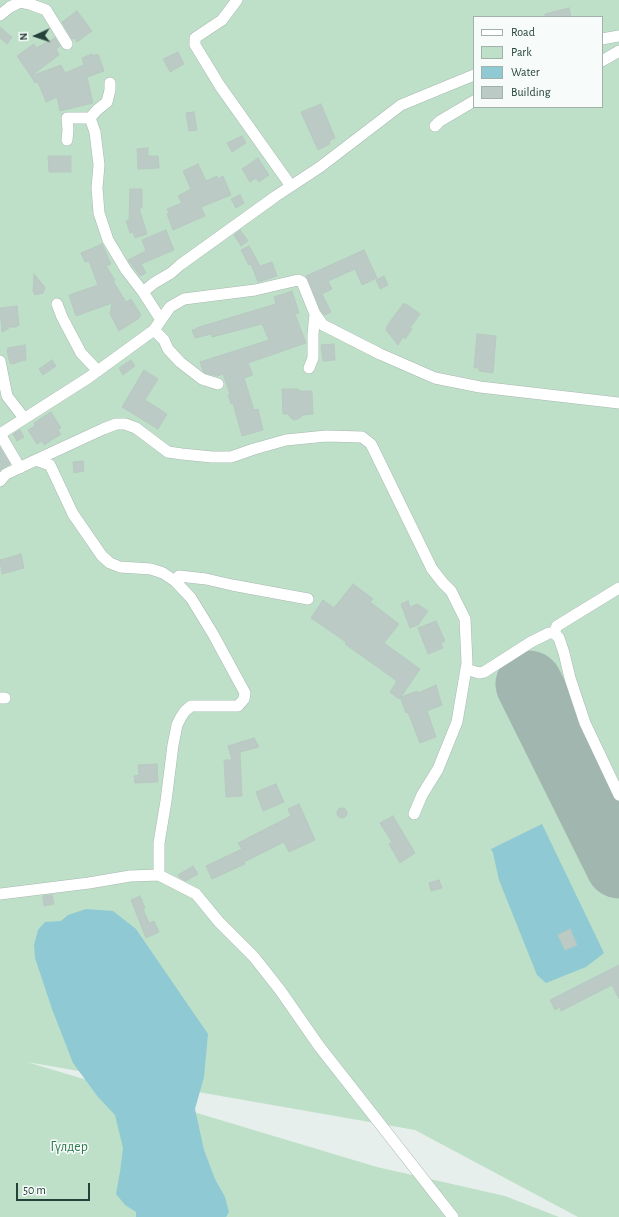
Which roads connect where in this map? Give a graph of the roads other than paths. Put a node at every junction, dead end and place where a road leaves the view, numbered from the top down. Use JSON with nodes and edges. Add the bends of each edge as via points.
{"nodes":[{"id":1,"x":237,"y":0,"type":"edge"},
{"id":2,"x":20,"y":1,"type":"edge"},
{"id":3,"x":0,"y":15,"type":"edge"},
{"id":4,"x":619,"y":36,"type":"edge"},
{"id":5,"x":603,"y":39,"type":"edge"},
{"id":6,"x":67,"y":44,"type":"dead end"},
{"id":7,"x":619,"y":51,"type":"edge"},
{"id":8,"x":603,"y":60,"type":"edge"},
{"id":9,"x":473,"y":76,"type":"edge"},
{"id":10,"x":110,"y":83,"type":"dead end"},
{"id":11,"x":473,"y":102,"type":"edge"},
{"id":12,"x":90,"y":118,"type":"junction"},
{"id":13,"x":434,"y":126,"type":"dead end"},
{"id":14,"x":67,"y":140,"type":"dead end"},
{"id":15,"x":291,"y":186,"type":"junction"},
{"id":16,"x":143,"y":292,"type":"junction"},
{"id":17,"x":57,"y":304,"type":"dead end"},
{"id":18,"x":315,"y":314,"type":"junction"},
{"id":19,"x":161,"y":320,"type":"junction"},
{"id":20,"x":154,"y":330,"type":"junction"},
{"id":21,"x":0,"y":361,"type":"edge"},
{"id":22,"x":309,"y":368,"type":"dead end"},
{"id":23,"x":98,"y":371,"type":"junction"},
{"id":24,"x":218,"y":384,"type":"dead end"},
{"id":25,"x":619,"y":403,"type":"edge"},
{"id":26,"x":24,"y":418,"type":"junction"},
{"id":27,"x":0,"y":434,"type":"edge"},
{"id":28,"x":36,"y":460,"type":"junction"},
{"id":29,"x":20,"y":468,"type":"junction"},
{"id":30,"x":0,"y":481,"type":"edge"},
{"id":31,"x":175,"y":580,"type":"junction"},
{"id":32,"x":619,"y":588,"type":"edge"},
{"id":33,"x":308,"y":598,"type":"dead end"},
{"id":34,"x":554,"y":633,"type":"junction"},
{"id":35,"x":466,"y":669,"type":"junction"},
{"id":36,"x":619,"y":795,"type":"edge"},
{"id":37,"x":414,"y":814,"type":"dead end"},
{"id":38,"x":158,"y":874,"type":"junction"},
{"id":39,"x":0,"y":894,"type":"edge"},
{"id":40,"x":453,"y":1217,"type":"edge"}],
"edges":[{"from":1,"to":15,"type":"street","via":[[222,20],[195,38],[195,45],[220,86]]},
{"from":2,"to":3,"type":"street"},
{"from":2,"to":6,"type":"street","via":[[46,10]]},
{"from":4,"to":5,"type":"street"},
{"from":7,"to":8,"type":"street"},
{"from":9,"to":15,"type":"street","via":[[401,105]]},
{"from":10,"to":12,"type":"street","via":[[107,102]]},
{"from":11,"to":13,"type":"street"},
{"from":12,"to":14,"type":"street","via":[[67,118]]},
{"from":12,"to":16,"type":"street","via":[[95,132],[99,166],[99,213],[108,240]]},
{"from":15,"to":16,"type":"street"},
{"from":16,"to":19,"type":"street"},
{"from":17,"to":23,"type":"street","via":[[81,353]]},
{"from":18,"to":19,"type":"street","via":[[302,282],[298,280],[255,290],[184,299],[170,307]]},
{"from":18,"to":22,"type":"street"},
{"from":18,"to":25,"type":"street","via":[[323,325],[347,338],[435,378],[474,386]]},
{"from":19,"to":20,"type":"street"},
{"from":20,"to":23,"type":"street"},
{"from":20,"to":24,"type":"street","via":[[180,362],[202,379]]},
{"from":21,"to":26,"type":"street","via":[[7,396]]},
{"from":23,"to":26,"type":"street"},
{"from":26,"to":27,"type":"street"},
{"from":27,"to":29,"type":"street"},
{"from":28,"to":29,"type":"street"},
{"from":28,"to":31,"type":"street","via":[[50,465],[73,514],[102,556],[110,563],[120,567],[151,569]]},
{"from":28,"to":35,"type":"street","via":[[102,428],[121,424],[136,428],[168,452],[212,457],[231,456],[286,440],[326,436],[362,437],[371,444],[432,569],[451,591],[465,619],[468,649]]},
{"from":29,"to":30,"type":"street","via":[[6,474]]},
{"from":31,"to":33,"type":"street","via":[[179,576],[187,576]]},
{"from":31,"to":38,"type":"street","via":[[191,598],[245,693],[238,706],[191,706],[177,725],[159,843]]},
{"from":32,"to":34,"type":"street","via":[[557,626]]},
{"from":34,"to":35,"type":"street","via":[[531,642],[484,672]]},
{"from":34,"to":36,"type":"street","via":[[559,638],[584,723]]},
{"from":35,"to":37,"type":"street","via":[[457,722],[438,769]]},
{"from":38,"to":39,"type":"street"},
{"from":38,"to":40,"type":"street","via":[[196,894],[219,922],[254,957],[319,1046]]}]}
